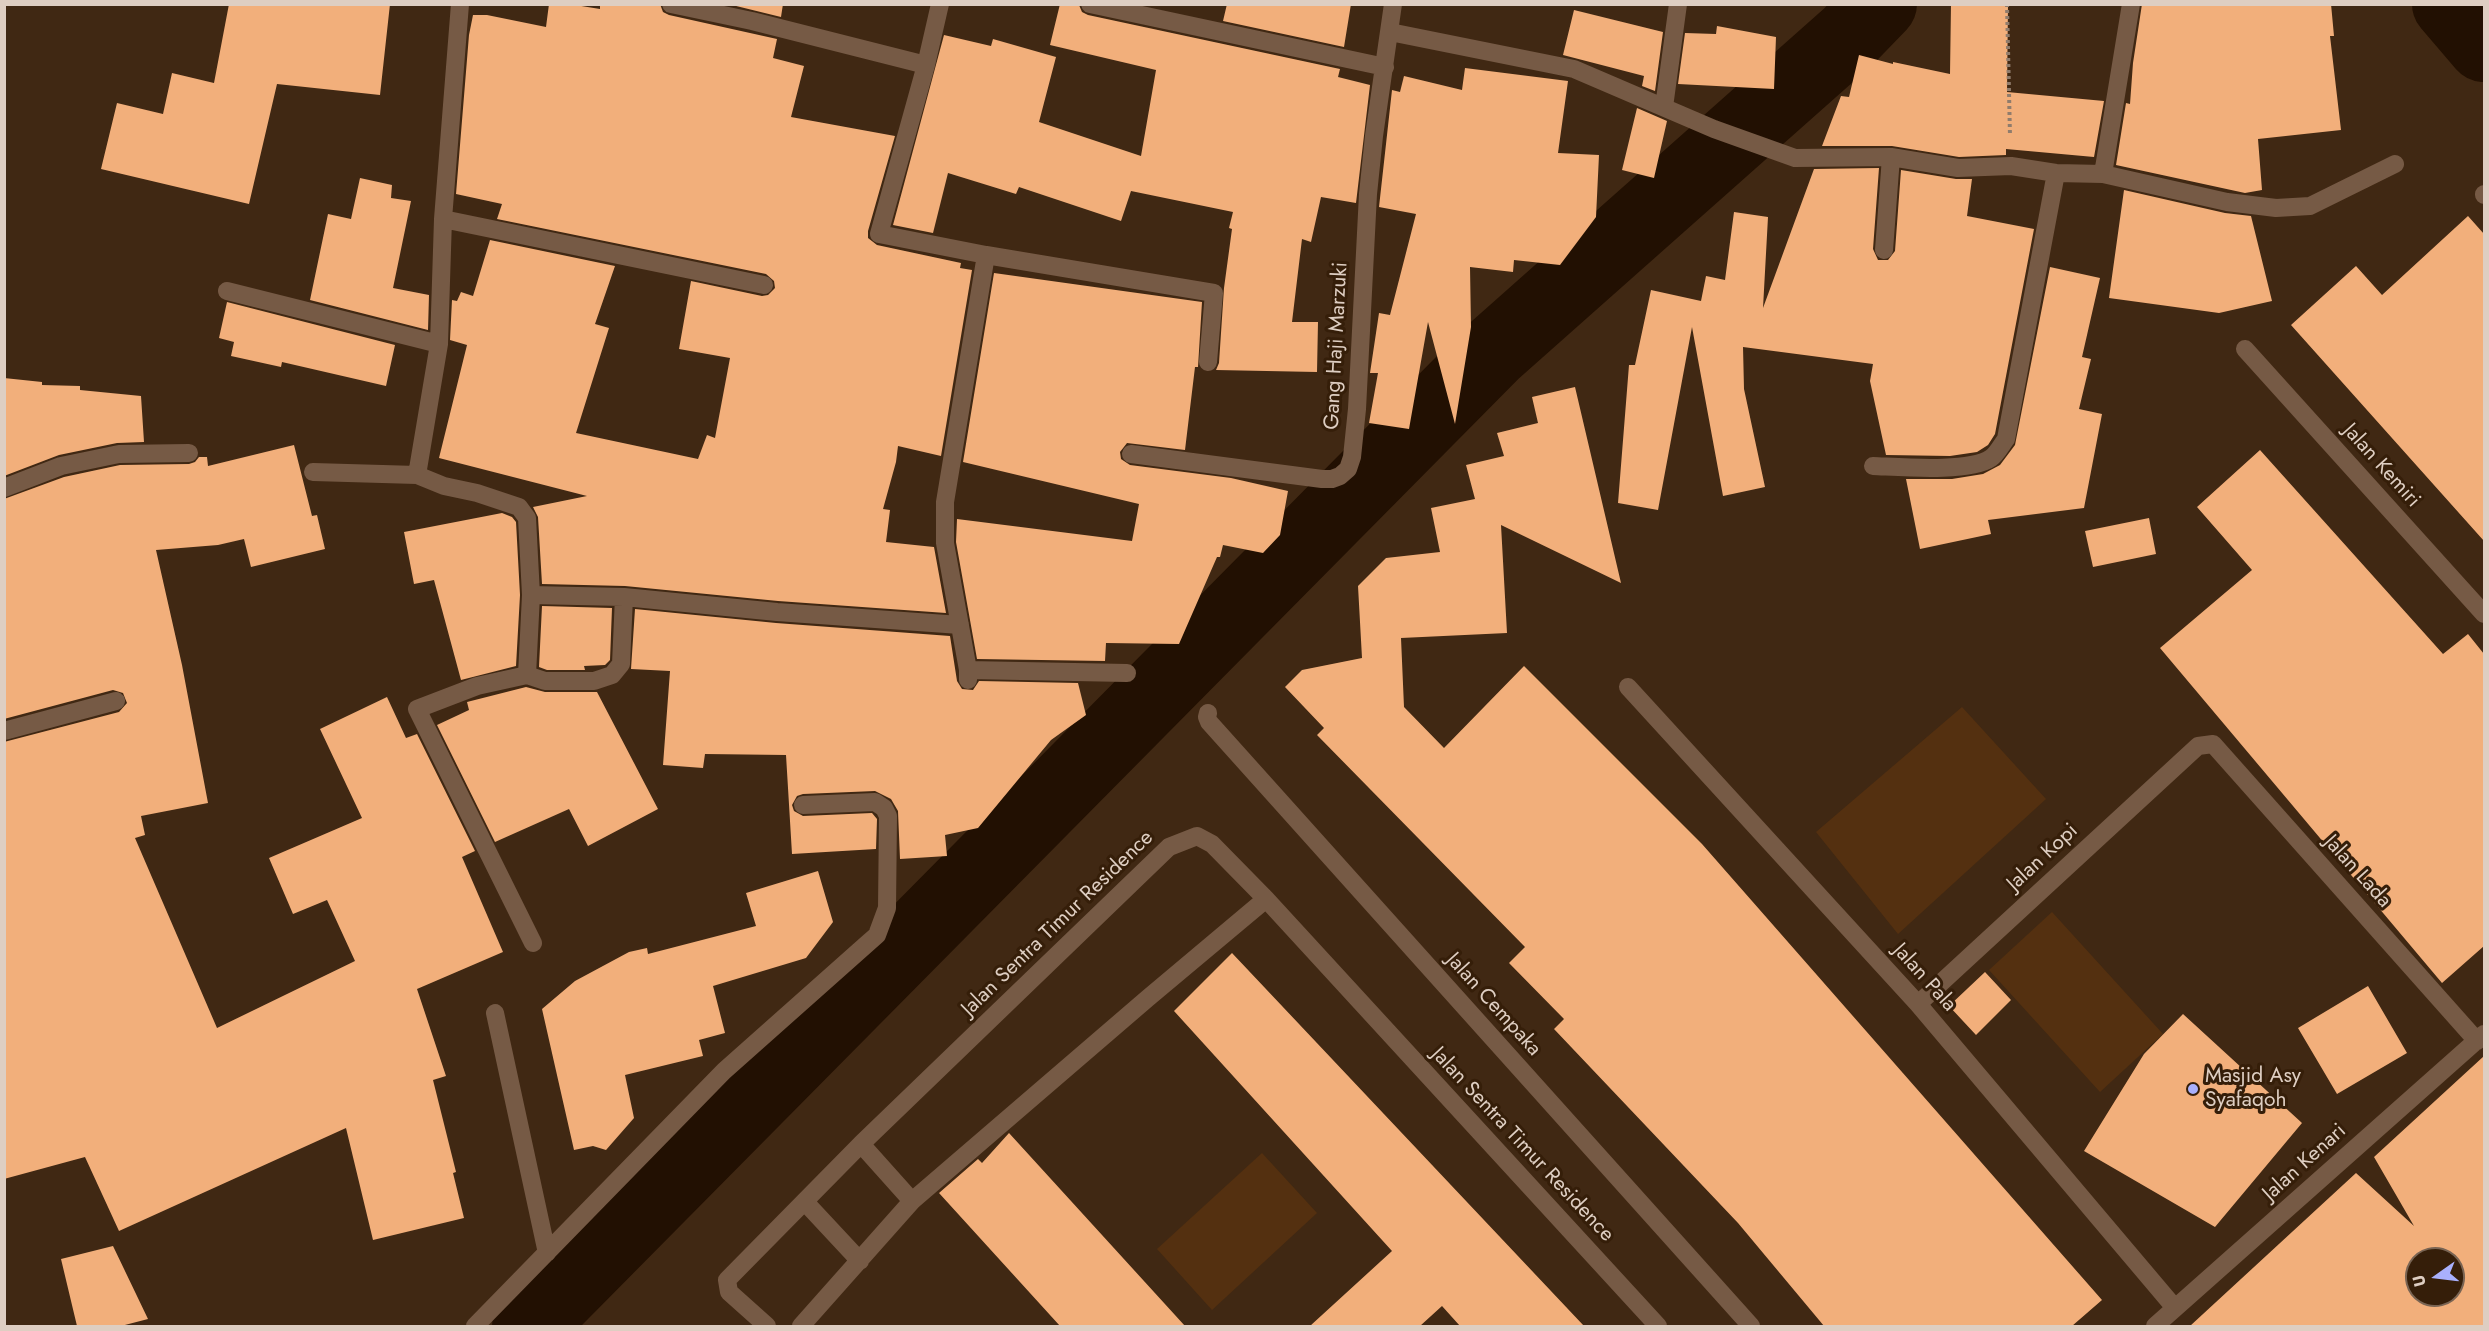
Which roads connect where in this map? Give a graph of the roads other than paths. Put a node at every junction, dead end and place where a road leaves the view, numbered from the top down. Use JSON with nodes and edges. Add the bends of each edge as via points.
{"nodes":[{"id":1,"x":460,"y":4,"type":"edge"},
{"id":2,"x":671,"y":4,"type":"edge"},
{"id":3,"x":940,"y":4,"type":"edge"},
{"id":4,"x":1090,"y":4,"type":"edge"},
{"id":5,"x":1393,"y":4,"type":"edge"},
{"id":6,"x":1678,"y":4,"type":"edge"},
{"id":7,"x":2132,"y":4,"type":"edge"},
{"id":8,"x":1390,"y":32,"type":"junction"},
{"id":9,"x":926,"y":65,"type":"junction"},
{"id":10,"x":1384,"y":68,"type":"junction"},
{"id":11,"x":1664,"y":107,"type":"junction"},
{"id":12,"x":1891,"y":158,"type":"junction"},
{"id":13,"x":2395,"y":164,"type":"dead end"},
{"id":14,"x":2056,"y":173,"type":"junction"},
{"id":15,"x":2103,"y":174,"type":"junction"},
{"id":16,"x":442,"y":219,"type":"junction"},
{"id":17,"x":1884,"y":250,"type":"dead end"},
{"id":18,"x":986,"y":255,"type":"junction"},
{"id":19,"x":764,"y":285,"type":"dead end"},
{"id":20,"x":227,"y":291,"type":"dead end"},
{"id":21,"x":439,"y":344,"type":"junction"},
{"id":22,"x":2245,"y":349,"type":"dead end"},
{"id":23,"x":1208,"y":362,"type":"dead end"},
{"id":24,"x":189,"y":453,"type":"dead end"},
{"id":25,"x":1131,"y":454,"type":"dead end"},
{"id":26,"x":1873,"y":466,"type":"dead end"},
{"id":27,"x":313,"y":472,"type":"dead end"},
{"id":28,"x":417,"y":475,"type":"junction"},
{"id":29,"x":4,"y":488,"type":"edge"},
{"id":30,"x":531,"y":595,"type":"junction"},
{"id":31,"x":624,"y":597,"type":"junction"},
{"id":32,"x":2484,"y":614,"type":"edge"},
{"id":33,"x":960,"y":625,"type":"junction"},
{"id":34,"x":1127,"y":673,"type":"dead end"},
{"id":35,"x":527,"y":675,"type":"junction"},
{"id":36,"x":1628,"y":687,"type":"dead end"},
{"id":37,"x":116,"y":701,"type":"dead end"},
{"id":38,"x":1208,"y":713,"type":"dead end"},
{"id":39,"x":4,"y":731,"type":"edge"},
{"id":40,"x":2198,"y":746,"type":"joint"},
{"id":41,"x":802,"y":805,"type":"dead end"},
{"id":42,"x":1266,"y":899,"type":"junction"},
{"id":43,"x":533,"y":944,"type":"dead end"},
{"id":44,"x":1918,"y":1004,"type":"junction"},
{"id":45,"x":495,"y":1013,"type":"dead end"},
{"id":46,"x":2481,"y":1038,"type":"edge"},
{"id":47,"x":861,"y":1144,"type":"junction"},
{"id":48,"x":912,"y":1201,"type":"junction"},
{"id":49,"x":805,"y":1202,"type":"junction"},
{"id":50,"x":547,"y":1253,"type":"junction"},
{"id":51,"x":860,"y":1261,"type":"junction"},
{"id":52,"x":2175,"y":1308,"type":"junction"},
{"id":53,"x":475,"y":1326,"type":"edge"},
{"id":54,"x":767,"y":1326,"type":"edge"},
{"id":55,"x":801,"y":1326,"type":"edge"},
{"id":56,"x":1658,"y":1326,"type":"edge"},
{"id":57,"x":1751,"y":1326,"type":"edge"},
{"id":58,"x":2155,"y":1326,"type":"edge"}],
"edges":[{"from":1,"to":16,"type":"street"},
{"from":2,"to":9,"type":"street"},
{"from":3,"to":9,"type":"street"},
{"from":4,"to":10,"type":"street"},
{"from":5,"to":8,"type":"street","name":"Gang Haji Marzuki"},
{"from":6,"to":11,"type":"street"},
{"from":7,"to":15,"type":"street"},
{"from":8,"to":10,"type":"street","name":"Gang Haji Marzuki"},
{"from":8,"to":11,"type":"street","via":[[1574,69]]},
{"from":9,"to":18,"type":"street","via":[[879,234]]},
{"from":10,"to":25,"type":"street","name":"Gang Haji Marzuki","via":[[1364,252],[1358,409],[1348,469],[1332,480]]},
{"from":11,"to":12,"type":"street","via":[[1795,158]]},
{"from":12,"to":14,"type":"street","via":[[1958,168],[2011,166]]},
{"from":12,"to":17,"type":"street"},
{"from":13,"to":15,"type":"street","via":[[2310,206],[2276,208],[2227,202]]},
{"from":14,"to":15,"type":"street"},
{"from":14,"to":26,"type":"street","via":[[2006,439],[1991,458],[1965,466]]},
{"from":16,"to":19,"type":"street"},
{"from":16,"to":21,"type":"street"},
{"from":18,"to":23,"type":"street","via":[[1214,293]]},
{"from":18,"to":33,"type":"street","via":[[945,502],[945,543]]},
{"from":20,"to":21,"type":"street"},
{"from":21,"to":28,"type":"street"},
{"from":22,"to":32,"type":"street","name":"Jalan Kemiri"},
{"from":24,"to":29,"type":"street","via":[[118,454],[61,466]]},
{"from":27,"to":28,"type":"street"},
{"from":28,"to":30,"type":"street","via":[[519,507],[527,518]]},
{"from":30,"to":31,"type":"street"},
{"from":30,"to":35,"type":"street"},
{"from":31,"to":33,"type":"street"},
{"from":31,"to":35,"type":"street","via":[[621,664],[612,675],[594,681],[545,681]]},
{"from":33,"to":34,"type":"street","via":[[968,675]]},
{"from":35,"to":43,"type":"street","via":[[477,686],[417,709]]},
{"from":36,"to":44,"type":"street","name":"Jalan Pala"},
{"from":37,"to":39,"type":"street"},
{"from":38,"to":57,"type":"street","name":"Jalan Cempaka","via":[[1209,722]]},
{"from":40,"to":44,"type":"street","name":"Jalan Kopi"},
{"from":40,"to":46,"type":"street","name":"Jalan Lada","via":[[2213,744]]},
{"from":41,"to":50,"type":"street","via":[[875,802],[884,808],[888,816],[887,908],[876,935],[724,1071]]},
{"from":42,"to":47,"type":"street","name":"Jalan Sentra Timur Residence","via":[[1212,844],[1197,836],[1169,847]]},
{"from":42,"to":48,"type":"street"},
{"from":42,"to":56,"type":"street","name":"Jalan Sentra Timur Residence"},
{"from":44,"to":52,"type":"street","name":"Jalan Pala"},
{"from":45,"to":50,"type":"street"},
{"from":46,"to":52,"type":"street","name":"Jalan Kenari"},
{"from":47,"to":48,"type":"street"},
{"from":47,"to":49,"type":"street","name":"Jalan Sentra Timur Residence"},
{"from":48,"to":51,"type":"street"},
{"from":49,"to":51,"type":"street"},
{"from":49,"to":54,"type":"street","name":"Jalan Sentra Timur Residence","via":[[727,1280],[729,1292]]},
{"from":50,"to":53,"type":"street"},
{"from":51,"to":55,"type":"street"},
{"from":52,"to":58,"type":"street","name":"Jalan Kenari"}]}
